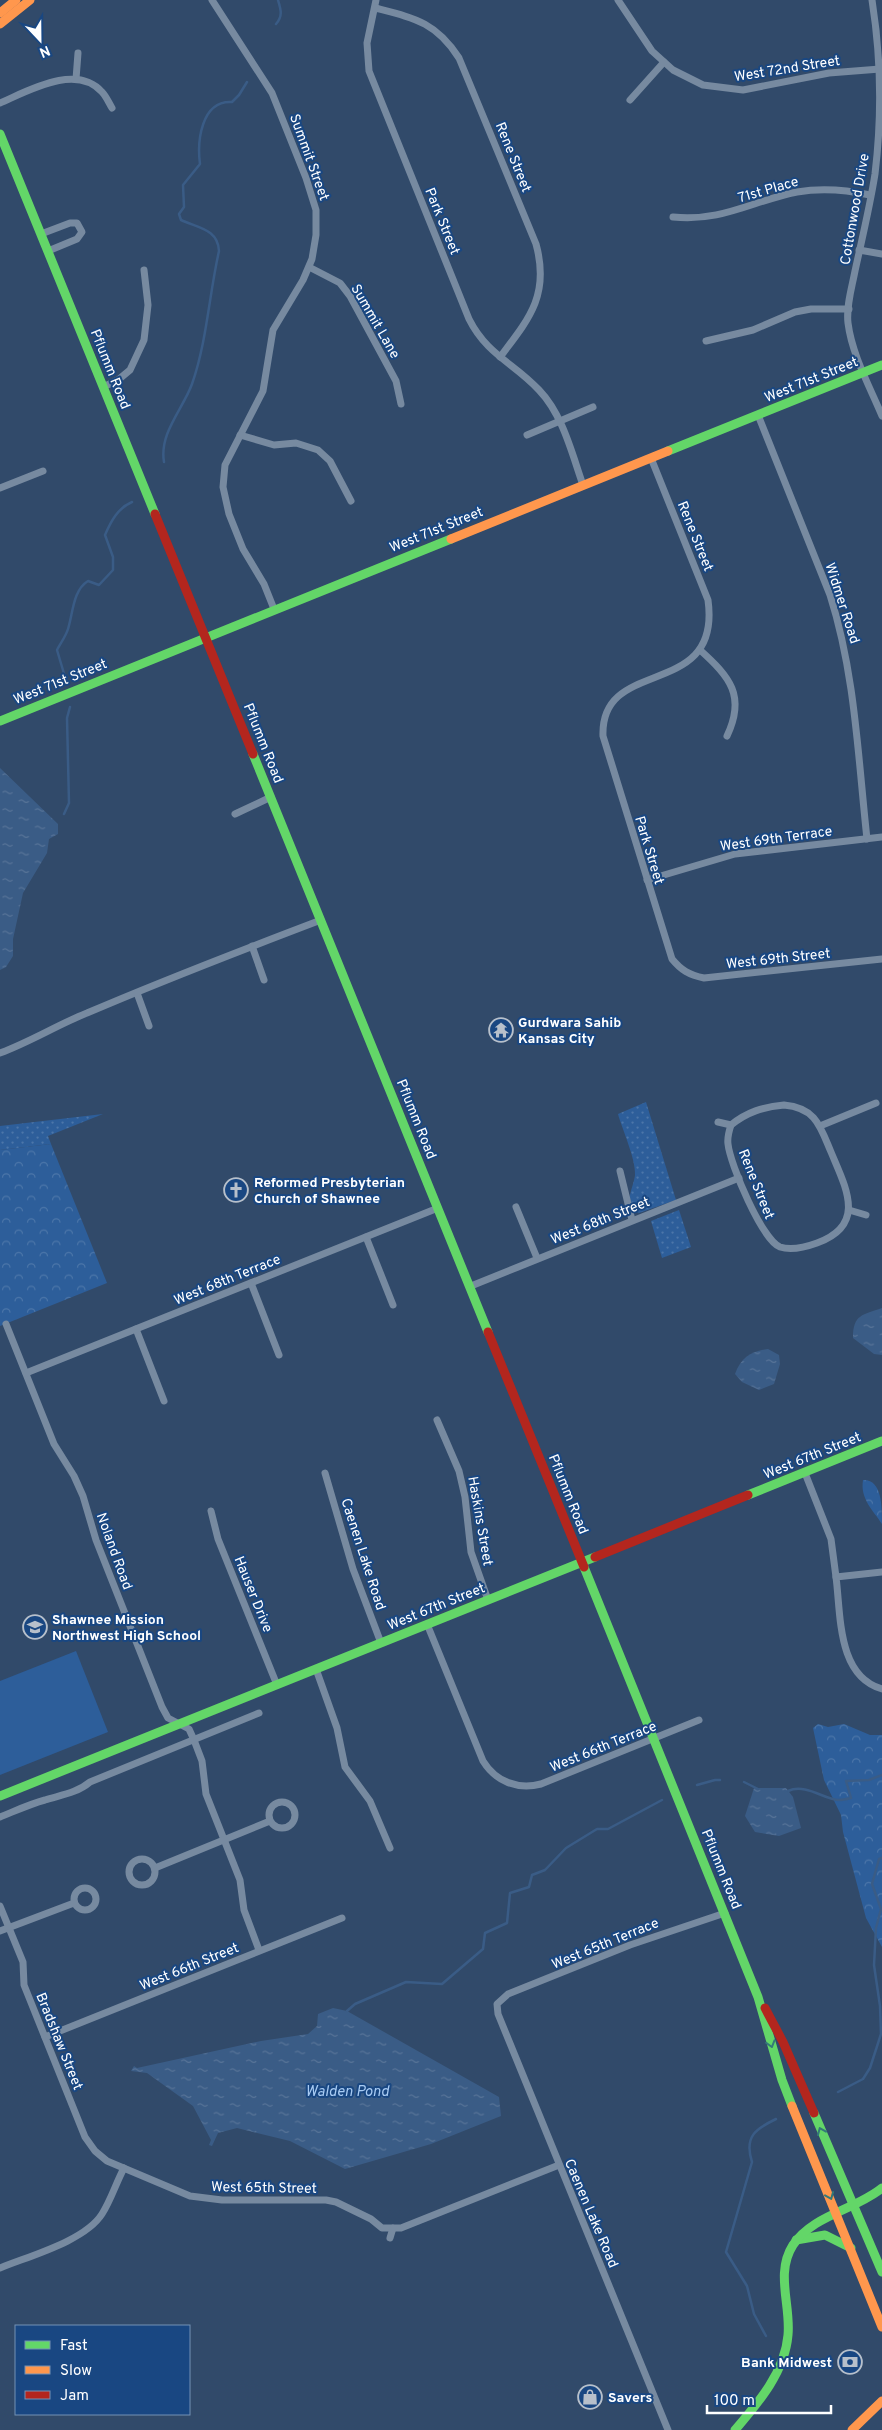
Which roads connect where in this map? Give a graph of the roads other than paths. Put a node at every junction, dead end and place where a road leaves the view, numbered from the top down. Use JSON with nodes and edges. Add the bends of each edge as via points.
{"nodes":[{"id":1,"x":16,"y":0,"type":"edge"},
{"id":2,"x":30,"y":0,"type":"edge"},
{"id":3,"x":212,"y":0,"type":"edge"},
{"id":4,"x":376,"y":0,"type":"edge"},
{"id":5,"x":618,"y":0,"type":"edge"},
{"id":6,"x":872,"y":0,"type":"edge"},
{"id":7,"x":375,"y":8,"type":"junction"},
{"id":8,"x":0,"y":13,"type":"edge"},
{"id":9,"x":0,"y":24,"type":"edge"},
{"id":10,"x":78,"y":53,"type":"dead end"},
{"id":11,"x":664,"y":62,"type":"junction"},
{"id":12,"x":880,"y":70,"type":"junction"},
{"id":13,"x":76,"y":79,"type":"junction"},
{"id":14,"x":630,"y":100,"type":"dead end"},
{"id":15,"x":0,"y":103,"type":"edge"},
{"id":16,"x":112,"y":108,"type":"dead end"},
{"id":17,"x":881,"y":124,"type":"edge"},
{"id":18,"x":0,"y":134,"type":"edge"},
{"id":19,"x":870,"y":196,"type":"junction"},
{"id":20,"x":673,"y":217,"type":"dead end"},
{"id":21,"x":41,"y":234,"type":"junction"},
{"id":22,"x":859,"y":250,"type":"junction"},
{"id":23,"x":48,"y":251,"type":"junction"},
{"id":24,"x":882,"y":254,"type":"edge"},
{"id":25,"x":309,"y":267,"type":"junction"},
{"id":26,"x":144,"y":270,"type":"dead end"},
{"id":27,"x":849,"y":309,"type":"junction"},
{"id":28,"x":706,"y":341,"type":"dead end"},
{"id":29,"x":500,"y":357,"type":"junction"},
{"id":30,"x":882,"y":365,"type":"edge"},
{"id":31,"x":864,"y":372,"type":"junction"},
{"id":32,"x":103,"y":387,"type":"junction"},
{"id":33,"x":401,"y":404,"type":"dead end"},
{"id":34,"x":593,"y":407,"type":"dead end"},
{"id":35,"x":758,"y":415,"type":"junction"},
{"id":36,"x":882,"y":416,"type":"edge"},
{"id":37,"x":559,"y":422,"type":"junction"},
{"id":38,"x":240,"y":435,"type":"junction"},
{"id":39,"x":527,"y":435,"type":"dead end"},
{"id":40,"x":651,"y":458,"type":"junction"},
{"id":41,"x":43,"y":471,"type":"dead end"},
{"id":42,"x":583,"y":485,"type":"junction"},
{"id":43,"x":0,"y":488,"type":"edge"},
{"id":44,"x":351,"y":501,"type":"dead end"},
{"id":45,"x":274,"y":609,"type":"junction"},
{"id":46,"x":206,"y":637,"type":"junction"},
{"id":47,"x":700,"y":650,"type":"junction"},
{"id":48,"x":0,"y":721,"type":"edge"},
{"id":49,"x":728,"y":736,"type":"dead end"},
{"id":50,"x":271,"y":797,"type":"junction"},
{"id":51,"x":235,"y":814,"type":"dead end"},
{"id":52,"x":882,"y":837,"type":"edge"},
{"id":53,"x":867,"y":839,"type":"junction"},
{"id":54,"x":647,"y":880,"type":"junction"},
{"id":55,"x":321,"y":920,"type":"junction"},
{"id":56,"x":252,"y":946,"type":"junction"},
{"id":57,"x":882,"y":959,"type":"edge"},
{"id":58,"x":679,"y":968,"type":"joint"},
{"id":59,"x":264,"y":980,"type":"dead end"},
{"id":60,"x":137,"y":993,"type":"junction"},
{"id":61,"x":149,"y":1026,"type":"dead end"},
{"id":62,"x":0,"y":1053,"type":"edge"},
{"id":63,"x":876,"y":1103,"type":"dead end"},
{"id":64,"x":718,"y":1122,"type":"dead end"},
{"id":65,"x":731,"y":1125,"type":"junction"},
{"id":66,"x":820,"y":1126,"type":"junction"},
{"id":67,"x":620,"y":1171,"type":"dead end"},
{"id":68,"x":739,"y":1178,"type":"junction"},
{"id":69,"x":516,"y":1207,"type":"dead end"},
{"id":70,"x":438,"y":1208,"type":"junction"},
{"id":71,"x":849,"y":1210,"type":"junction"},
{"id":72,"x":866,"y":1215,"type":"dead end"},
{"id":73,"x":632,"y":1220,"type":"junction"},
{"id":74,"x":366,"y":1237,"type":"junction"},
{"id":75,"x":537,"y":1258,"type":"junction"},
{"id":76,"x":251,"y":1283,"type":"junction"},
{"id":77,"x":470,"y":1286,"type":"junction"},
{"id":78,"x":393,"y":1306,"type":"dead end"},
{"id":79,"x":6,"y":1324,"type":"dead end"},
{"id":80,"x":136,"y":1329,"type":"junction"},
{"id":81,"x":280,"y":1355,"type":"dead end"},
{"id":82,"x":26,"y":1373,"type":"junction"},
{"id":83,"x":164,"y":1401,"type":"dead end"},
{"id":84,"x":437,"y":1420,"type":"dead end"},
{"id":85,"x":882,"y":1441,"type":"edge"},
{"id":86,"x":805,"y":1472,"type":"junction"},
{"id":87,"x":325,"y":1473,"type":"dead end"},
{"id":88,"x":212,"y":1510,"type":"dead end"},
{"id":89,"x":582,"y":1562,"type":"junction"},
{"id":90,"x":882,"y":1572,"type":"edge"},
{"id":91,"x":836,"y":1577,"type":"junction"},
{"id":92,"x":488,"y":1600,"type":"junction"},
{"id":93,"x":427,"y":1624,"type":"junction"},
{"id":94,"x":381,"y":1643,"type":"junction"},
{"id":95,"x":316,"y":1669,"type":"junction"},
{"id":96,"x":277,"y":1685,"type":"junction"},
{"id":97,"x":882,"y":1689,"type":"edge"},
{"id":98,"x":259,"y":1713,"type":"dead end"},
{"id":99,"x":699,"y":1720,"type":"dead end"},
{"id":100,"x":180,"y":1724,"type":"junction"},
{"id":101,"x":653,"y":1739,"type":"junction"},
{"id":102,"x":194,"y":1740,"type":"junction"},
{"id":103,"x":0,"y":1796,"type":"edge"},
{"id":104,"x":0,"y":1817,"type":"edge"},
{"id":105,"x":270,"y":1821,"type":"dead end"},
{"id":106,"x":224,"y":1839,"type":"junction"},
{"id":107,"x":390,"y":1848,"type":"dead end"},
{"id":108,"x":155,"y":1868,"type":"dead end"},
{"id":109,"x":74,"y":1903,"type":"dead end"},
{"id":110,"x":0,"y":1906,"type":"edge"},
{"id":111,"x":725,"y":1913,"type":"junction"},
{"id":112,"x":342,"y":1918,"type":"dead end"},
{"id":113,"x":9,"y":1927,"type":"junction"},
{"id":114,"x":0,"y":1931,"type":"edge"},
{"id":115,"x":259,"y":1950,"type":"junction"},
{"id":116,"x":758,"y":1997,"type":"junction"},
{"id":117,"x":498,"y":2004,"type":"joint"},
{"id":118,"x":45,"y":2037,"type":"junction"},
{"id":119,"x":558,"y":2165,"type":"junction"},
{"id":120,"x":124,"y":2168,"type":"junction"},
{"id":121,"x":882,"y":2188,"type":"edge"},
{"id":122,"x":853,"y":2207,"type":"junction"},
{"id":123,"x":838,"y":2213,"type":"junction"},
{"id":124,"x":393,"y":2228,"type":"junction"},
{"id":125,"x":390,"y":2238,"type":"dead end"},
{"id":126,"x":796,"y":2240,"type":"junction"},
{"id":127,"x":851,"y":2248,"type":"junction"},
{"id":128,"x":1,"y":2265,"type":"edge"},
{"id":129,"x":882,"y":2272,"type":"edge"},
{"id":130,"x":882,"y":2327,"type":"edge"},
{"id":131,"x":882,"y":2400,"type":"edge"},
{"id":132,"x":668,"y":2430,"type":"edge"},
{"id":133,"x":735,"y":2430,"type":"edge"},
{"id":134,"x":852,"y":2430,"type":"edge"}],
"edges":[{"from":1,"to":8,"type":"main road"},
{"from":2,"to":9,"type":"main road"},
{"from":3,"to":25,"type":"street","name":"Summit Street","via":[[272,93],[306,178],[316,210],[316,235]]},
{"from":4,"to":7,"type":"street","name":"Park Street"},
{"from":5,"to":11,"type":"street","name":"West 72nd Street","via":[[652,51]]},
{"from":6,"to":12,"type":"street","name":"Cottonwood Drive"},
{"from":7,"to":29,"type":"street","name":"Park Street","via":[[367,55],[373,85],[469,319],[484,344]]},
{"from":7,"to":29,"type":"street","name":"Rene Street","via":[[421,21],[450,43],[536,244],[542,274],[538,300],[528,320]]},
{"from":10,"to":13,"type":"street"},
{"from":11,"to":12,"type":"street","name":"West 72nd Street","via":[[703,85],[743,90],[829,73]]},
{"from":11,"to":14,"type":"street"},
{"from":12,"to":17,"type":"street","name":"Cottonwood Drive"},
{"from":13,"to":15,"type":"street","via":[[55,81]]},
{"from":13,"to":16,"type":"street","via":[[89,82],[102,92]]},
{"from":17,"to":19,"type":"street","name":"Cottonwood Drive"},
{"from":18,"to":21,"type":"main road","name":"Pflumm Road"},
{"from":19,"to":20,"type":"street","name":"71st Place","via":[[856,192],[796,192],[705,218]]},
{"from":19,"to":22,"type":"street","name":"Cottonwood Drive"},
{"from":21,"to":23,"type":"main road","name":"Pflumm Road"},
{"from":21,"to":23,"type":"street","via":[[70,223],[80,226],[82,232],[77,239]]},
{"from":22,"to":24,"type":"street"},
{"from":22,"to":27,"type":"street","name":"Cottonwood Drive"},
{"from":23,"to":32,"type":"main road","name":"Pflumm Road"},
{"from":25,"to":33,"type":"street","name":"Summit Lane","via":[[340,283],[350,296],[396,381]]},
{"from":25,"to":38,"type":"street","name":"Summit Street","via":[[273,330],[263,391]]},
{"from":26,"to":32,"type":"street","via":[[148,305],[144,340],[130,370]]},
{"from":27,"to":28,"type":"street","via":[[796,312],[746,332]]},
{"from":27,"to":31,"type":"street","name":"Cottonwood Drive","via":[[848,323]]},
{"from":29,"to":37,"type":"street","name":"Park Street","via":[[539,390],[552,406]]},
{"from":30,"to":31,"type":"main road","name":"West 71st Street"},
{"from":31,"to":35,"type":"main road","name":"West 71st Street"},
{"from":31,"to":36,"type":"street","name":"Cottonwood Drive"},
{"from":32,"to":46,"type":"main road","name":"Pflumm Road"},
{"from":34,"to":37,"type":"street"},
{"from":35,"to":40,"type":"main road","name":"West 71st Street"},
{"from":35,"to":53,"type":"street","name":"Widmer Road","via":[[839,624],[850,683]]},
{"from":37,"to":39,"type":"street"},
{"from":37,"to":42,"type":"street","name":"Park Street"},
{"from":38,"to":44,"type":"street","via":[[274,445],[296,444],[318,450],[330,461]]},
{"from":38,"to":45,"type":"street","name":"Summit Street","via":[[225,465],[223,487],[229,514],[243,549],[264,584]]},
{"from":40,"to":42,"type":"main road","name":"West 71st Street"},
{"from":40,"to":47,"type":"street","name":"Rene Street","via":[[708,600],[709,626]]},
{"from":41,"to":43,"type":"street"},
{"from":42,"to":45,"type":"main road","name":"West 71st Street"},
{"from":45,"to":46,"type":"main road","name":"West 71st Street"},
{"from":46,"to":48,"type":"main road","name":"West 71st Street"},
{"from":46,"to":50,"type":"main road","name":"Pflumm Road"},
{"from":47,"to":49,"type":"street","via":[[719,666],[734,691],[737,711]]},
{"from":47,"to":54,"type":"street","name":"Park Street","via":[[680,667],[618,695],[605,715],[603,736]]},
{"from":50,"to":51,"type":"street"},
{"from":50,"to":55,"type":"main road","name":"Pflumm Road"},
{"from":52,"to":53,"type":"street","name":"West 69th Terrace"},
{"from":53,"to":54,"type":"street","name":"West 69th Terrace","via":[[735,854]]},
{"from":54,"to":58,"type":"street","name":"Park Street","via":[[669,951]]},
{"from":55,"to":56,"type":"street"},
{"from":55,"to":70,"type":"main road","name":"Pflumm Road"},
{"from":56,"to":59,"type":"street"},
{"from":56,"to":60,"type":"street"},
{"from":57,"to":58,"type":"street","name":"West 69th Street","via":[[704,978]]},
{"from":60,"to":61,"type":"street"},
{"from":60,"to":62,"type":"street"},
{"from":63,"to":66,"type":"street"},
{"from":64,"to":65,"type":"street"},
{"from":65,"to":66,"type":"street","via":[[750,1112],[784,1105],[807,1111]]},
{"from":65,"to":68,"type":"street","name":"Rene Street","via":[[728,1145]]},
{"from":66,"to":71,"type":"street","via":[[849,1200]]},
{"from":67,"to":73,"type":"street"},
{"from":68,"to":71,"type":"street","name":"Rene Street","via":[[762,1231],[780,1247],[793,1249],[837,1232]]},
{"from":68,"to":73,"type":"street","name":"West 68th Street"},
{"from":69,"to":75,"type":"street"},
{"from":70,"to":74,"type":"street","name":"West 68th Terrace"},
{"from":70,"to":77,"type":"main road","name":"Pflumm Road"},
{"from":71,"to":72,"type":"street"},
{"from":73,"to":75,"type":"street","name":"West 68th Street"},
{"from":74,"to":76,"type":"street","name":"West 68th Terrace"},
{"from":74,"to":78,"type":"street"},
{"from":75,"to":77,"type":"street","name":"West 68th Street"},
{"from":76,"to":80,"type":"street","name":"West 68th Terrace"},
{"from":76,"to":81,"type":"street"},
{"from":77,"to":89,"type":"main road","name":"Pflumm Road"},
{"from":79,"to":82,"type":"street","name":"Noland Road"},
{"from":80,"to":82,"type":"street","name":"West 68th Terrace"},
{"from":80,"to":83,"type":"street"},
{"from":82,"to":100,"type":"street","name":"Noland Road","via":[[54,1444],[83,1496],[96,1540],[162,1707],[168,1718]]},
{"from":84,"to":92,"type":"street","name":"Haskins Street","via":[[460,1470],[471,1552]]},
{"from":85,"to":86,"type":"main road","name":"West 67th Street"},
{"from":86,"to":89,"type":"main road","name":"West 67th Street"},
{"from":86,"to":91,"type":"street","via":[[831,1538]]},
{"from":87,"to":94,"type":"street","name":"Caenen Lake Road","via":[[353,1569]]},
{"from":88,"to":96,"type":"street","name":"Hauser Drive","via":[[218,1539]]},
{"from":89,"to":92,"type":"main road","name":"West 67th Street"},
{"from":89,"to":101,"type":"main road","name":"Pflumm Road"},
{"from":90,"to":91,"type":"street"},
{"from":91,"to":97,"type":"street","via":[[849,1661],[864,1680]]},
{"from":92,"to":93,"type":"main road","name":"West 67th Street"},
{"from":93,"to":94,"type":"main road","name":"West 67th Street"},
{"from":93,"to":101,"type":"street","name":"West 66th Terrace","via":[[483,1761],[494,1775],[514,1785],[541,1784]]},
{"from":94,"to":95,"type":"main road","name":"West 67th Street"},
{"from":95,"to":96,"type":"main road","name":"West 67th Street"},
{"from":95,"to":107,"type":"street","via":[[335,1720],[345,1766],[370,1801]]},
{"from":96,"to":100,"type":"main road","name":"West 67th Street"},
{"from":98,"to":102,"type":"street"},
{"from":99,"to":101,"type":"street","name":"West 66th Terrace"},
{"from":100,"to":102,"type":"street","name":"Noland Road","via":[[189,1729]]},
{"from":100,"to":103,"type":"main road","name":"West 67th Street"},
{"from":101,"to":111,"type":"main road","name":"Pflumm Road"},
{"from":102,"to":104,"type":"street","via":[[60,1797]]},
{"from":102,"to":106,"type":"street","name":"Noland Road","via":[[202,1761],[206,1794]]},
{"from":105,"to":106,"type":"street"},
{"from":106,"to":108,"type":"street"},
{"from":106,"to":115,"type":"street","name":"Noland Road","via":[[240,1880],[244,1910]]},
{"from":109,"to":113,"type":"street"},
{"from":110,"to":113,"type":"street","name":"Bradshaw Street"},
{"from":111,"to":116,"type":"main road","name":"Pflumm Road"},
{"from":111,"to":117,"type":"street","name":"West 65th Terrace","via":[[630,1945],[508,1994]]},
{"from":112,"to":115,"type":"street","name":"West 66th Street"},
{"from":113,"to":114,"type":"street"},
{"from":113,"to":118,"type":"street","name":"Bradshaw Street","via":[[22,1962],[24,1985]]},
{"from":115,"to":118,"type":"street","name":"West 66th Street"},
{"from":122,"to":116,"type":"main road","name":"Pflumm Road","one_way":true,"via":[[787,2051]]},
{"from":116,"to":123,"type":"main road","name":"Pflumm Road","one_way":true,"via":[[782,2080]]},
{"from":117,"to":119,"type":"street","name":"Caenen Lake Road","via":[[498,2014]]},
{"from":118,"to":120,"type":"street","name":"Bradshaw Street","via":[[85,2137],[107,2161]]},
{"from":119,"to":124,"type":"street","via":[[425,2220]]},
{"from":119,"to":132,"type":"street","name":"Caenen Lake Road"},
{"from":120,"to":124,"type":"street","name":"West 65th Street","via":[[200,2199],[336,2202],[372,2219],[382,2228]]},
{"from":120,"to":128,"type":"street","via":[[102,2215],[93,2225],[77,2236]]},
{"from":121,"to":122,"type":"main road"},
{"from":122,"to":123,"type":"main road"},
{"from":122,"to":129,"type":"main road","name":"Pflumm Road"},
{"from":123,"to":126,"type":"main road","via":[[814,2224]]},
{"from":123,"to":127,"type":"main road","name":"Pflumm Road"},
{"from":124,"to":125,"type":"street"},
{"from":126,"to":127,"type":"main road","via":[[822,2234],[835,2237]]},
{"from":126,"to":133,"type":"main road","via":[[785,2259],[788,2345],[779,2368]]},
{"from":127,"to":130,"type":"main road","name":"Pflumm Road"},
{"from":131,"to":134,"type":"main road"}]}
